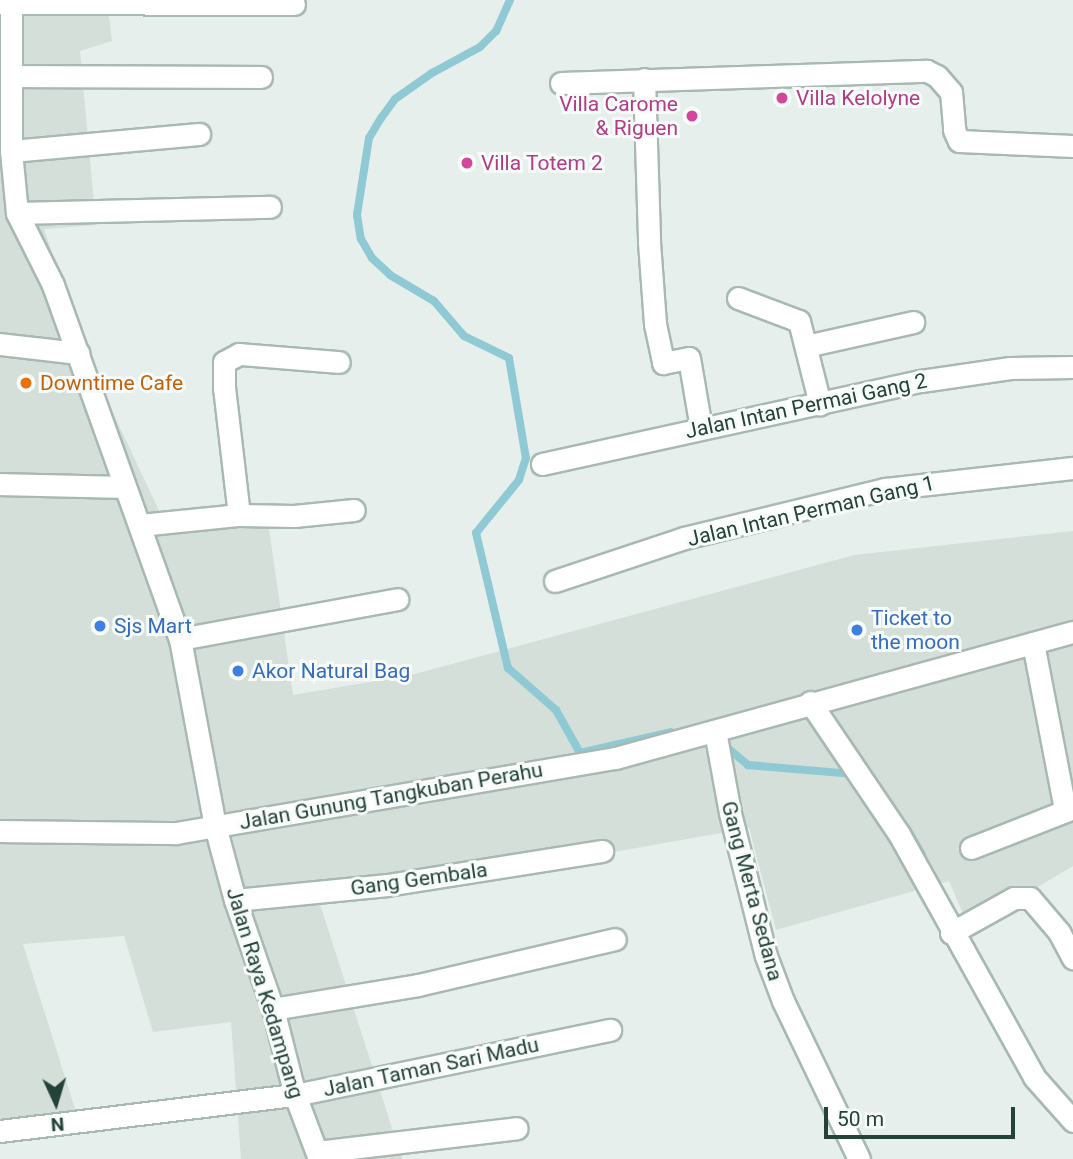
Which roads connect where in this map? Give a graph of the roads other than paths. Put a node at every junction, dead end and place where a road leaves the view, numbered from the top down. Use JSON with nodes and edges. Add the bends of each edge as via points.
{"nodes":[{"id":1,"x":7,"y":3,"type":"edge"},
{"id":2,"x":294,"y":4,"type":"dead end"},
{"id":3,"x":11,"y":76,"type":"junction"},
{"id":4,"x":261,"y":77,"type":"dead end"},
{"id":5,"x":644,"y":79,"type":"junction"},
{"id":6,"x":561,"y":83,"type":"dead end"},
{"id":7,"x":199,"y":134,"type":"dead end"},
{"id":8,"x":1073,"y":146,"type":"edge"},
{"id":9,"x":11,"y":151,"type":"junction"},
{"id":10,"x":270,"y":207,"type":"dead end"},
{"id":11,"x":18,"y":213,"type":"junction"},
{"id":12,"x":738,"y":298,"type":"dead end"},
{"id":13,"x":913,"y":322,"type":"dead end"},
{"id":14,"x":0,"y":344,"type":"edge"},
{"id":15,"x":806,"y":346,"type":"junction"},
{"id":16,"x":78,"y":354,"type":"junction"},
{"id":17,"x":339,"y":362,"type":"dead end"},
{"id":18,"x":1073,"y":367,"type":"edge"},
{"id":19,"x":820,"y":404,"type":"junction"},
{"id":20,"x":701,"y":428,"type":"junction"},
{"id":21,"x":542,"y":464,"type":"dead end"},
{"id":22,"x":1073,"y":468,"type":"edge"},
{"id":23,"x":0,"y":484,"type":"edge"},
{"id":24,"x":125,"y":487,"type":"junction"},
{"id":25,"x":354,"y":510,"type":"dead end"},
{"id":26,"x":239,"y":515,"type":"junction"},
{"id":27,"x":140,"y":525,"type":"junction"},
{"id":28,"x":555,"y":581,"type":"dead end"},
{"id":29,"x":397,"y":599,"type":"dead end"},
{"id":30,"x":1073,"y":632,"type":"edge"},
{"id":31,"x":180,"y":639,"type":"junction"},
{"id":32,"x":1032,"y":643,"type":"junction"},
{"id":33,"x":810,"y":702,"type":"junction"},
{"id":34,"x":715,"y":731,"type":"junction"},
{"id":35,"x":1069,"y":808,"type":"edge"},
{"id":36,"x":215,"y":826,"type":"junction"},
{"id":37,"x":0,"y":831,"type":"edge"},
{"id":38,"x":971,"y":848,"type":"dead end"},
{"id":39,"x":602,"y":852,"type":"dead end"},
{"id":40,"x":235,"y":900,"type":"junction"},
{"id":41,"x":951,"y":933,"type":"junction"},
{"id":42,"x":615,"y":939,"type":"dead end"},
{"id":43,"x":1073,"y":958,"type":"edge"},
{"id":44,"x":272,"y":1009,"type":"junction"},
{"id":45,"x":610,"y":1030,"type":"dead end"},
{"id":46,"x":295,"y":1095,"type":"junction"},
{"id":47,"x":1073,"y":1121,"type":"edge"},
{"id":48,"x":517,"y":1128,"type":"dead end"},
{"id":49,"x":0,"y":1131,"type":"edge"},
{"id":50,"x":318,"y":1156,"type":"edge"},
{"id":51,"x":859,"y":1159,"type":"edge"}],
"edges":[{"from":1,"to":2,"type":"street"},
{"from":1,"to":3,"type":"street","name":"Jalan Gunung Tangkuban Perahu"},
{"from":3,"to":4,"type":"street"},
{"from":3,"to":9,"type":"street","name":"Jalan Gunung Tangkuban Perahu"},
{"from":5,"to":6,"type":"street"},
{"from":5,"to":8,"type":"street","via":[[928,71],[951,92],[954,130],[963,144]]},
{"from":5,"to":20,"type":"street","via":[[655,324],[663,363],[689,358]]},
{"from":7,"to":9,"type":"street"},
{"from":9,"to":11,"type":"street","name":"Jalan Gunung Tangkuban Perahu"},
{"from":10,"to":11,"type":"street"},
{"from":11,"to":16,"type":"street","name":"Jalan Gunung Tangkuban Perahu","via":[[53,285]]},
{"from":12,"to":15,"type":"street","via":[[799,321]]},
{"from":13,"to":15,"type":"street"},
{"from":14,"to":16,"type":"street"},
{"from":15,"to":19,"type":"street"},
{"from":16,"to":24,"type":"street","name":"Jalan Gunung Tangkuban Perahu"},
{"from":17,"to":26,"type":"street","via":[[239,354],[223,362]]},
{"from":18,"to":19,"type":"street","name":"Jalan Intan Permai Gang 2","via":[[968,373]]},
{"from":19,"to":20,"type":"street","name":"Jalan Intan Permai Gang 2"},
{"from":20,"to":21,"type":"street","name":"Jalan Intan Permai Gang 2"},
{"from":22,"to":28,"type":"street","name":"Jalan Intan Perman Gang 1","via":[[885,489],[684,538]]},
{"from":23,"to":24,"type":"street"},
{"from":24,"to":27,"type":"street","name":"Jalan Gunung Tangkuban Perahu"},
{"from":25,"to":26,"type":"street"},
{"from":26,"to":27,"type":"street"},
{"from":27,"to":31,"type":"street","name":"Jalan Gunung Tangkuban Perahu"},
{"from":29,"to":31,"type":"street"},
{"from":30,"to":32,"type":"street","name":"Jalan Gunung Tangkuban Perahu"},
{"from":31,"to":36,"type":"street","name":"Jalan Gunung Tangkuban Perahu"},
{"from":32,"to":33,"type":"street","name":"Jalan Gunung Tangkuban Perahu"},
{"from":32,"to":35,"type":"street"},
{"from":33,"to":34,"type":"street","name":"Jalan Gunung Tangkuban Perahu"},
{"from":33,"to":41,"type":"street","via":[[898,834]]},
{"from":34,"to":36,"type":"street","name":"Jalan Gunung Tangkuban Perahu","via":[[615,758]]},
{"from":34,"to":51,"type":"street","name":"Gang Merta Sedana","via":[[766,956]]},
{"from":35,"to":38,"type":"street"},
{"from":36,"to":37,"type":"street","via":[[132,835]]},
{"from":36,"to":40,"type":"street","name":"Jalan Raya Kedampang"},
{"from":39,"to":40,"type":"street","name":"Gang Gembala","via":[[374,887]]},
{"from":40,"to":44,"type":"street","name":"Jalan Raya Kedampang"},
{"from":41,"to":43,"type":"street","via":[[1014,898],[1030,898],[1059,932]]},
{"from":41,"to":47,"type":"street","via":[[1034,1077]]},
{"from":42,"to":44,"type":"street","via":[[418,985]]},
{"from":44,"to":46,"type":"street","name":"Jalan Raya Kedampang"},
{"from":45,"to":46,"type":"street","name":"Jalan Taman Sari Madu"},
{"from":46,"to":49,"type":"street","name":"Jalan Taman Sari Madu"},
{"from":46,"to":50,"type":"street","name":"Jalan Raya Kedampang"},
{"from":48,"to":50,"type":"street"}]}
